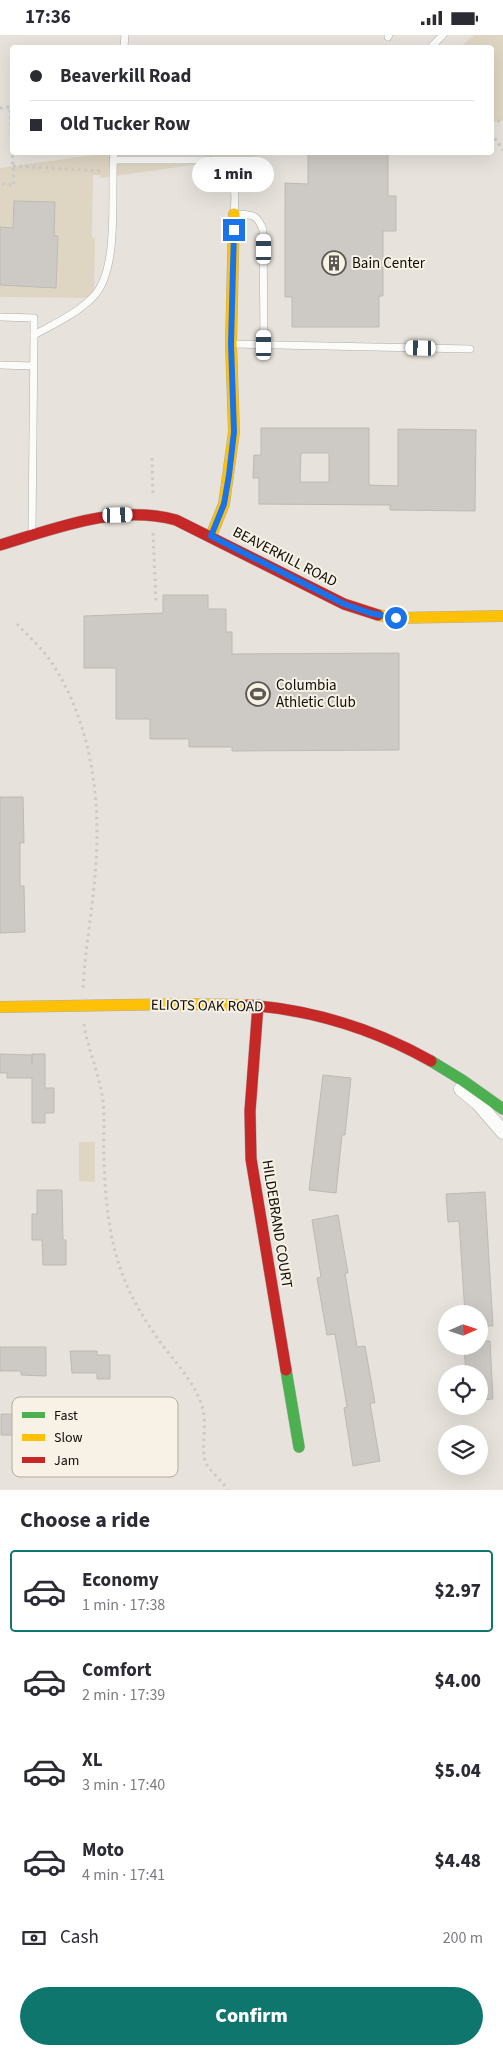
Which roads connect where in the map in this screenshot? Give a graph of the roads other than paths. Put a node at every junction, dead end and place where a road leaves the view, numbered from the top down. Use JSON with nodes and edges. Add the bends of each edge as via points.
{"nodes":[{"id":1,"x":443,"y":35,"type":"edge"},
{"id":2,"x":433,"y":45,"type":"edge"},
{"id":3,"x":114,"y":156,"type":"edge"},
{"id":4,"x":234,"y":214,"type":"junction"},
{"id":5,"x":0,"y":317,"type":"edge"},
{"id":6,"x":34,"y":335,"type":"junction"},
{"id":7,"x":231,"y":344,"type":"junction"},
{"id":8,"x":264,"y":345,"type":"junction"},
{"id":9,"x":470,"y":349,"type":"dead end"},
{"id":10,"x":0,"y":365,"type":"edge"},
{"id":11,"x":33,"y":366,"type":"junction"},
{"id":12,"x":32,"y":536,"type":"junction"},
{"id":13,"x":211,"y":536,"type":"junction"},
{"id":14,"x":0,"y":545,"type":"edge"},
{"id":15,"x":503,"y":616,"type":"edge"},
{"id":16,"x":258,"y":1005,"type":"junction"},
{"id":17,"x":0,"y":1007,"type":"edge"},
{"id":18,"x":432,"y":1063,"type":"junction"},
{"id":19,"x":503,"y":1109,"type":"edge"},
{"id":20,"x":503,"y":1132,"type":"edge"},
{"id":21,"x":299,"y":1447,"type":"dead end"}],
"edges":[{"from":1,"to":2,"type":"lane"},
{"from":3,"to":4,"type":"lane","via":[[215,162],[233,179]]},
{"from":3,"to":6,"type":"lane","via":[[111,249],[102,287],[77,311]]},
{"from":4,"to":7,"type":"street"},
{"from":4,"to":8,"type":"lane","via":[[253,215],[259,219],[263,231]]},
{"from":5,"to":6,"type":"lane","via":[[34,318]]},
{"from":6,"to":11,"type":"lane"},
{"from":7,"to":8,"type":"lane"},
{"from":7,"to":13,"type":"street","via":[[234,432],[224,504]]},
{"from":8,"to":9,"type":"lane"},
{"from":10,"to":11,"type":"lane"},
{"from":11,"to":12,"type":"lane"},
{"from":12,"to":13,"type":"street","name":"BEAVERKILL ROAD","via":[[118,515],[152,515],[176,520]]},
{"from":12,"to":14,"type":"street","name":"BEAVERKILL ROAD"},
{"from":13,"to":15,"type":"street","name":"BEAVERKILL ROAD","via":[[344,604],[370,613],[396,618]]},
{"from":16,"to":17,"type":"street","name":"ELIOTS OAK ROAD"},
{"from":16,"to":18,"type":"street","name":"ELIOTS OAK ROAD","via":[[352,1025],[409,1049]]},
{"from":16,"to":21,"type":"street","name":"HILDEBRAND COURT","via":[[250,1144]]},
{"from":18,"to":19,"type":"street","name":"ELIOTS OAK ROAD"},
{"from":18,"to":20,"type":"street","name":"ELIOTS OAK ROAD","via":[[478,1103]]}]}
